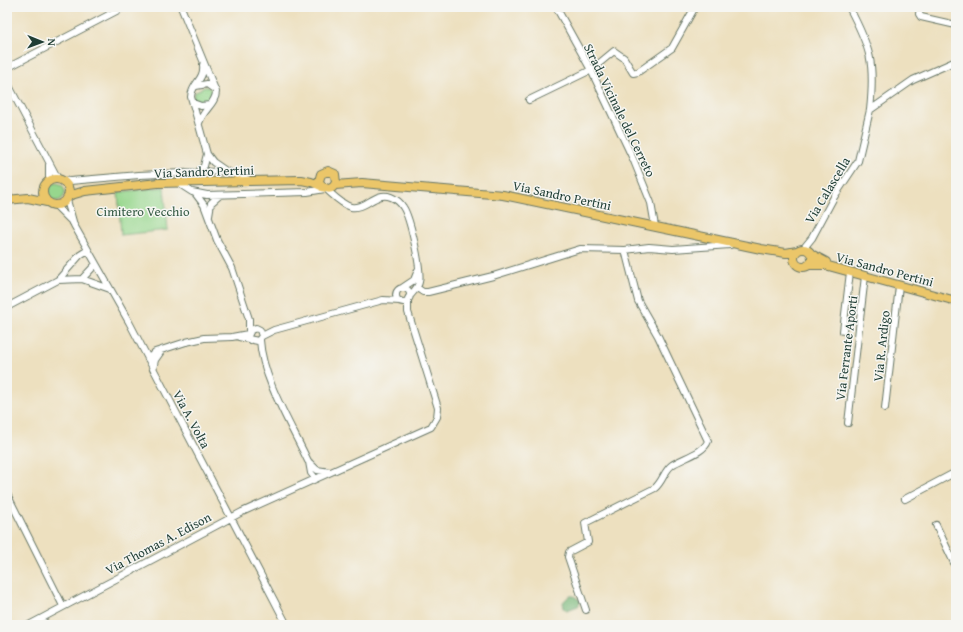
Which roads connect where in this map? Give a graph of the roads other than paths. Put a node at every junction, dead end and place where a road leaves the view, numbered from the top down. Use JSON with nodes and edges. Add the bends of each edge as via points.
{"nodes":[{"id":1,"x":124,"y":7,"type":"edge"},
{"id":2,"x":181,"y":7,"type":"edge"},
{"id":3,"x":556,"y":7,"type":"edge"},
{"id":4,"x":694,"y":7,"type":"edge"},
{"id":5,"x":849,"y":7,"type":"edge"},
{"id":6,"x":920,"y":7,"type":"edge"},
{"id":7,"x":956,"y":25,"type":"edge"},
{"id":8,"x":202,"y":60,"type":"junction"},
{"id":9,"x":956,"y":61,"type":"edge"},
{"id":10,"x":7,"y":68,"type":"edge"},
{"id":11,"x":591,"y":70,"type":"junction"},
{"id":12,"x":7,"y":82,"type":"edge"},
{"id":13,"x":196,"y":86,"type":"junction"},
{"id":14,"x":215,"y":90,"type":"junction"},
{"id":15,"x":529,"y":100,"type":"dead end"},
{"id":16,"x":192,"y":103,"type":"junction"},
{"id":17,"x":210,"y":105,"type":"junction"},
{"id":18,"x":870,"y":110,"type":"junction"},
{"id":19,"x":199,"y":123,"type":"junction"},
{"id":20,"x":207,"y":154,"type":"junction"},
{"id":21,"x":48,"y":162,"type":"junction"},
{"id":22,"x":226,"y":171,"type":"junction"},
{"id":23,"x":197,"y":173,"type":"junction"},
{"id":24,"x":321,"y":174,"type":"junction"},
{"id":25,"x":335,"y":174,"type":"junction"},
{"id":26,"x":301,"y":180,"type":"junction"},
{"id":27,"x":49,"y":181,"type":"junction"},
{"id":28,"x":61,"y":181,"type":"junction"},
{"id":29,"x":178,"y":182,"type":"junction"},
{"id":30,"x":258,"y":182,"type":"junction"},
{"id":31,"x":358,"y":183,"type":"junction"},
{"id":32,"x":328,"y":187,"type":"junction"},
{"id":33,"x":43,"y":189,"type":"junction"},
{"id":34,"x":85,"y":191,"type":"junction"},
{"id":35,"x":194,"y":193,"type":"junction"},
{"id":36,"x":222,"y":194,"type":"junction"},
{"id":37,"x":28,"y":198,"type":"junction"},
{"id":38,"x":67,"y":198,"type":"junction"},
{"id":39,"x":7,"y":200,"type":"edge"},
{"id":40,"x":47,"y":202,"type":"junction"},
{"id":41,"x":56,"y":205,"type":"junction"},
{"id":42,"x":210,"y":220,"type":"junction"},
{"id":43,"x":74,"y":225,"type":"junction"},
{"id":44,"x":655,"y":226,"type":"junction"},
{"id":45,"x":738,"y":244,"type":"junction"},
{"id":46,"x":88,"y":250,"type":"junction"},
{"id":47,"x":625,"y":250,"type":"junction"},
{"id":48,"x":780,"y":252,"type":"junction"},
{"id":49,"x":805,"y":252,"type":"junction"},
{"id":50,"x":795,"y":260,"type":"junction"},
{"id":51,"x":96,"y":264,"type":"junction"},
{"id":52,"x":419,"y":265,"type":"junction"},
{"id":53,"x":808,"y":265,"type":"junction"},
{"id":54,"x":850,"y":272,"type":"junction"},
{"id":55,"x":865,"y":276,"type":"junction"},
{"id":56,"x":82,"y":279,"type":"junction"},
{"id":57,"x":58,"y":280,"type":"junction"},
{"id":58,"x":899,"y":286,"type":"junction"},
{"id":59,"x":417,"y":288,"type":"junction"},
{"id":60,"x":110,"y":290,"type":"junction"},
{"id":61,"x":399,"y":290,"type":"junction"},
{"id":62,"x":956,"y":296,"type":"edge"},
{"id":63,"x":409,"y":298,"type":"junction"},
{"id":64,"x":383,"y":300,"type":"junction"},
{"id":65,"x":956,"y":300,"type":"edge"},
{"id":66,"x":400,"y":301,"type":"junction"},
{"id":67,"x":7,"y":307,"type":"edge"},
{"id":68,"x":408,"y":312,"type":"junction"},
{"id":69,"x":249,"y":319,"type":"junction"},
{"id":70,"x":843,"y":331,"type":"dead end"},
{"id":71,"x":260,"y":334,"type":"junction"},
{"id":72,"x":250,"y":337,"type":"junction"},
{"id":73,"x":143,"y":349,"type":"junction"},
{"id":74,"x":156,"y":354,"type":"junction"},
{"id":75,"x":262,"y":354,"type":"junction"},
{"id":76,"x":148,"y":359,"type":"junction"},
{"id":77,"x":153,"y":369,"type":"junction"},
{"id":78,"x":886,"y":408,"type":"dead end"},
{"id":79,"x":848,"y":423,"type":"dead end"},
{"id":80,"x":312,"y":469,"type":"junction"},
{"id":81,"x":333,"y":471,"type":"junction"},
{"id":82,"x":956,"y":472,"type":"edge"},
{"id":83,"x":316,"y":479,"type":"junction"},
{"id":84,"x":299,"y":486,"type":"junction"},
{"id":85,"x":7,"y":494,"type":"edge"},
{"id":86,"x":906,"y":499,"type":"dead end"},
{"id":87,"x":231,"y":517,"type":"junction"},
{"id":88,"x":936,"y":525,"type":"dead end"},
{"id":89,"x":956,"y":567,"type":"edge"},
{"id":90,"x":63,"y":606,"type":"junction"},
{"id":91,"x":586,"y":610,"type":"dead end"},
{"id":92,"x":29,"y":625,"type":"edge"},
{"id":93,"x":287,"y":625,"type":"edge"}],
"edges":[{"from":1,"to":10,"type":"street"},
{"from":2,"to":8,"type":"street"},
{"from":3,"to":11,"type":"street","name":"Strada Vicinale del Cerreto"},
{"from":4,"to":11,"type":"street","via":[[672,48],[638,72],[633,73],[624,58],[614,51]]},
{"from":5,"to":18,"type":"street","name":"Via Calascella","via":[[866,42],[872,62]]},
{"from":6,"to":7,"type":"street","via":[[919,15]]},
{"from":8,"to":13,"type":"street","via":[[203,75]]},
{"from":8,"to":14,"type":"street"},
{"from":9,"to":18,"type":"street","via":[[913,80]]},
{"from":11,"to":15,"type":"street"},
{"from":11,"to":44,"type":"street","name":"Strada Vicinale del Cerreto","via":[[649,196]]},
{"from":12,"to":21,"type":"street"},
{"from":13,"to":14,"type":"street","via":[[208,84]]},
{"from":13,"to":16,"type":"street","via":[[191,94]]},
{"from":14,"to":17,"type":"street","via":[[216,98]]},
{"from":16,"to":17,"type":"street"},
{"from":16,"to":19,"type":"street"},
{"from":17,"to":19,"type":"street","via":[[203,112]]},
{"from":18,"to":49,"type":"street","name":"Via Calascella","via":[[858,161],[834,197]]},
{"from":19,"to":20,"type":"street"},
{"from":20,"to":22,"type":"street","via":[[215,164]]},
{"from":20,"to":23,"type":"street","via":[[204,166]]},
{"from":21,"to":27,"type":"street"},
{"from":21,"to":28,"type":"street"},
{"from":22,"to":23,"type":"street"},
{"from":22,"to":30,"type":"street"},
{"from":23,"to":28,"type":"street"},
{"from":24,"to":25,"type":"main road","via":[[328,171]]},
{"from":24,"to":26,"type":"main road"},
{"from":24,"to":32,"type":"main road","via":[[319,181]]},
{"from":25,"to":31,"type":"main road"},
{"from":25,"to":32,"type":"main road","via":[[337,180]]},
{"from":26,"to":30,"type":"main road","name":"Via Sandro Pertini"},
{"from":26,"to":32,"type":"main road","name":"Via Sandro Pertini"},
{"from":27,"to":28,"type":"main road"},
{"from":27,"to":33,"type":"main road"},
{"from":28,"to":34,"type":"main road","name":"Via Sandro Pertini"},
{"from":28,"to":38,"type":"main road"},
{"from":29,"to":30,"type":"main road","name":"Via Sandro Pertini"},
{"from":29,"to":34,"type":"main road","name":"Via Sandro Pertini"},
{"from":29,"to":35,"type":"street"},
{"from":31,"to":32,"type":"main road","name":"Via Sandro Pertini"},
{"from":31,"to":44,"type":"main road","name":"Via Sandro Pertini","via":[[503,195]]},
{"from":32,"to":36,"type":"street","via":[[307,192]]},
{"from":32,"to":52,"type":"street","via":[[344,204],[352,207],[384,196],[399,202],[406,214]]},
{"from":33,"to":37,"type":"main road"},
{"from":33,"to":40,"type":"main road","via":[[43,196]]},
{"from":34,"to":38,"type":"main road","name":"Via Sandro Pertini"},
{"from":35,"to":36,"type":"street"},
{"from":35,"to":42,"type":"street","via":[[203,203]]},
{"from":36,"to":42,"type":"street","via":[[210,204]]},
{"from":37,"to":39,"type":"main road"},
{"from":37,"to":40,"type":"main road"},
{"from":38,"to":41,"type":"main road","via":[[62,204]]},
{"from":38,"to":43,"type":"street","name":"Via A. Volta"},
{"from":40,"to":41,"type":"main road"},
{"from":41,"to":43,"type":"street","name":"Via A. Volta"},
{"from":42,"to":69,"type":"street","via":[[218,243],[232,268]]},
{"from":43,"to":46,"type":"street","name":"Via A. Volta"},
{"from":44,"to":45,"type":"main road","name":"Via Sandro Pertini"},
{"from":45,"to":47,"type":"street"},
{"from":45,"to":48,"type":"main road","name":"Via Sandro Pertini"},
{"from":46,"to":51,"type":"street","name":"Via A. Volta"},
{"from":46,"to":57,"type":"street","via":[[80,255]]},
{"from":47,"to":59,"type":"street","via":[[577,250],[493,276],[426,292]]},
{"from":47,"to":91,"type":"street","via":[[638,301],[658,336],[708,441],[704,447],[670,466],[655,488],[585,522],[588,542],[569,552],[568,557]]},
{"from":48,"to":49,"type":"main road","name":"Via Sandro Pertini"},
{"from":48,"to":50,"type":"main road","name":"Via Sandro Pertini"},
{"from":49,"to":50,"type":"main road","via":[[795,255]]},
{"from":49,"to":53,"type":"main road","via":[[811,260]]},
{"from":49,"to":62,"type":"main road","name":"Via Sandro Pertini","via":[[826,262]]},
{"from":50,"to":53,"type":"main road","name":"Via Sandro Pertini","via":[[801,266]]},
{"from":51,"to":56,"type":"street"},
{"from":51,"to":60,"type":"street","name":"Via A. Volta"},
{"from":52,"to":59,"type":"street","via":[[420,277]]},
{"from":52,"to":61,"type":"street","via":[[414,280]]},
{"from":53,"to":54,"type":"main road","name":"Via Sandro Pertini","via":[[823,265]]},
{"from":54,"to":55,"type":"main road","name":"Via Sandro Pertini"},
{"from":54,"to":70,"type":"street"},
{"from":55,"to":58,"type":"main road","name":"Via Sandro Pertini"},
{"from":55,"to":79,"type":"street","name":"Via Ferrante Aporti"},
{"from":56,"to":57,"type":"street"},
{"from":56,"to":60,"type":"street"},
{"from":57,"to":67,"type":"street"},
{"from":58,"to":65,"type":"main road","name":"Via Sandro Pertini"},
{"from":58,"to":78,"type":"street","name":"Via R. Ardigo"},
{"from":59,"to":63,"type":"street"},
{"from":60,"to":73,"type":"street","name":"Via A. Volta"},
{"from":61,"to":63,"type":"street","via":[[408,290]]},
{"from":61,"to":64,"type":"street"},
{"from":61,"to":66,"type":"street","via":[[396,296]]},
{"from":63,"to":66,"type":"street"},
{"from":63,"to":68,"type":"street"},
{"from":64,"to":66,"type":"street"},
{"from":64,"to":71,"type":"street"},
{"from":66,"to":68,"type":"street"},
{"from":68,"to":81,"type":"street","name":"Via Thomas A. Edison","via":[[437,405],[436,420],[432,426],[424,430]]},
{"from":69,"to":71,"type":"street"},
{"from":69,"to":72,"type":"street"},
{"from":71,"to":72,"type":"street"},
{"from":71,"to":72,"type":"street"},
{"from":71,"to":75,"type":"street"},
{"from":72,"to":74,"type":"street","via":[[204,338]]},
{"from":72,"to":75,"type":"street"},
{"from":73,"to":74,"type":"street"},
{"from":73,"to":76,"type":"street","name":"Via A. Volta"},
{"from":74,"to":76,"type":"street"},
{"from":74,"to":77,"type":"street"},
{"from":75,"to":80,"type":"street","via":[[273,387]]},
{"from":76,"to":77,"type":"street","name":"Via A. Volta"},
{"from":77,"to":87,"type":"street","name":"Via A. Volta"},
{"from":80,"to":81,"type":"street","via":[[321,472]]},
{"from":80,"to":83,"type":"street"},
{"from":80,"to":84,"type":"street","via":[[307,480]]},
{"from":81,"to":83,"type":"street","name":"Via Thomas A. Edison"},
{"from":82,"to":86,"type":"street"},
{"from":83,"to":84,"type":"street","name":"Via Thomas A. Edison"},
{"from":84,"to":87,"type":"street","name":"Via Thomas A. Edison"},
{"from":85,"to":90,"type":"street"},
{"from":87,"to":90,"type":"street","name":"Via Thomas A. Edison"},
{"from":87,"to":93,"type":"street","name":"Via A. Volta"},
{"from":88,"to":89,"type":"street"},
{"from":90,"to":92,"type":"street","name":"Via Thomas A. Edison"}]}
